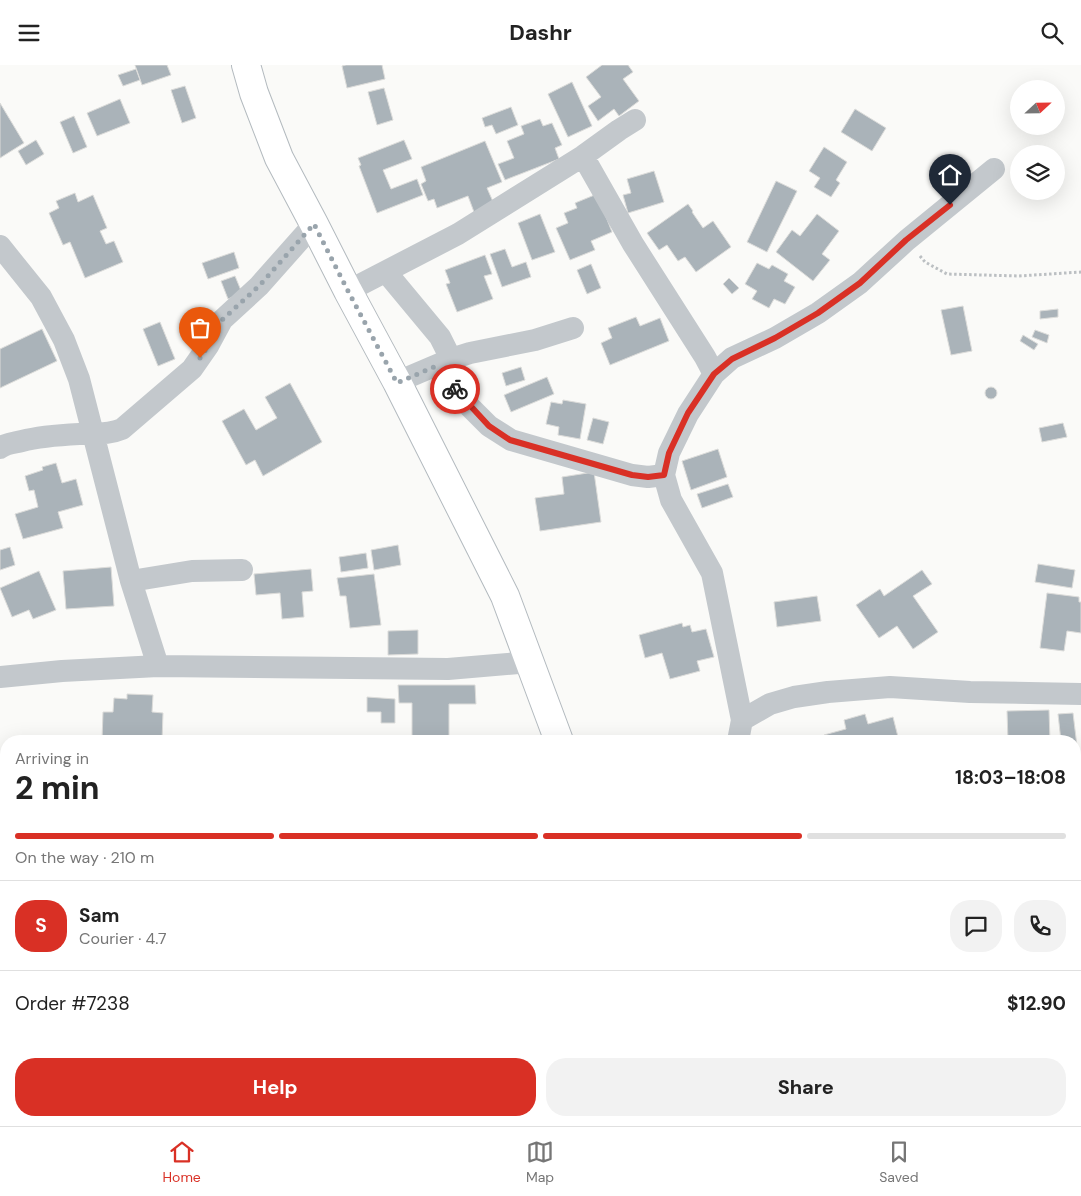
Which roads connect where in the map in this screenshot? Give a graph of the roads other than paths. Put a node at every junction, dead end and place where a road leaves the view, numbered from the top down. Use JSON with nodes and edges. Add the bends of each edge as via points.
{"nodes":[{"id":1,"x":246,"y":65,"type":"edge"},
{"id":2,"x":635,"y":120,"type":"dead end"},
{"id":3,"x":583,"y":156,"type":"junction"},
{"id":4,"x":994,"y":169,"type":"dead end"},
{"id":5,"x":314,"y":224,"type":"junction"},
{"id":6,"x":0,"y":246,"type":"edge"},
{"id":7,"x":386,"y":272,"type":"junction"},
{"id":8,"x":348,"y":291,"type":"junction"},
{"id":9,"x":573,"y":327,"type":"dead end"},
{"id":10,"x":443,"y":363,"type":"junction"},
{"id":11,"x":714,"y":374,"type":"junction"},
{"id":12,"x":397,"y":383,"type":"junction"},
{"id":13,"x":93,"y":433,"type":"junction"},
{"id":14,"x":0,"y":448,"type":"edge"},
{"id":15,"x":664,"y":475,"type":"junction"},
{"id":16,"x":242,"y":570,"type":"dead end"},
{"id":17,"x":131,"y":581,"type":"junction"},
{"id":18,"x":530,"y":662,"type":"junction"},
{"id":19,"x":158,"y":666,"type":"junction"},
{"id":20,"x":0,"y":677,"type":"edge"},
{"id":21,"x":1081,"y":694,"type":"edge"},
{"id":22,"x":740,"y":731,"type":"edge"},
{"id":23,"x":557,"y":735,"type":"edge"}],
"edges":[{"from":1,"to":5,"type":"street","via":[[278,157]]},
{"from":2,"to":3,"type":"street"},
{"from":3,"to":7,"type":"street","via":[[458,234]]},
{"from":3,"to":11,"type":"street","via":[[633,245]]},
{"from":4,"to":11,"type":"street","via":[[906,240],[860,283],[818,313],[732,359]]},
{"from":5,"to":8,"type":"street"},
{"from":5,"to":13,"type":"street","via":[[259,286],[222,320],[192,369],[122,429],[114,433]]},
{"from":6,"to":13,"type":"street","via":[[41,297],[64,340]]},
{"from":7,"to":8,"type":"street"},
{"from":7,"to":10,"type":"street","via":[[440,337]]},
{"from":8,"to":12,"type":"street"},
{"from":9,"to":10,"type":"street"},
{"from":10,"to":12,"type":"street"},
{"from":10,"to":15,"type":"street","via":[[467,404],[489,426],[510,440],[632,475]]},
{"from":11,"to":15,"type":"street","via":[[688,413],[669,453]]},
{"from":12,"to":18,"type":"street","via":[[505,596]]},
{"from":13,"to":14,"type":"street","via":[[30,439]]},
{"from":13,"to":17,"type":"street"},
{"from":15,"to":22,"type":"street","via":[[671,500],[712,573]]},
{"from":16,"to":17,"type":"street","via":[[192,571]]},
{"from":17,"to":19,"type":"street"},
{"from":18,"to":19,"type":"street","via":[[448,669]]},
{"from":18,"to":23,"type":"street"},
{"from":19,"to":20,"type":"street"},
{"from":21,"to":22,"type":"street","via":[[890,687],[828,692],[794,697],[770,705]]}]}
